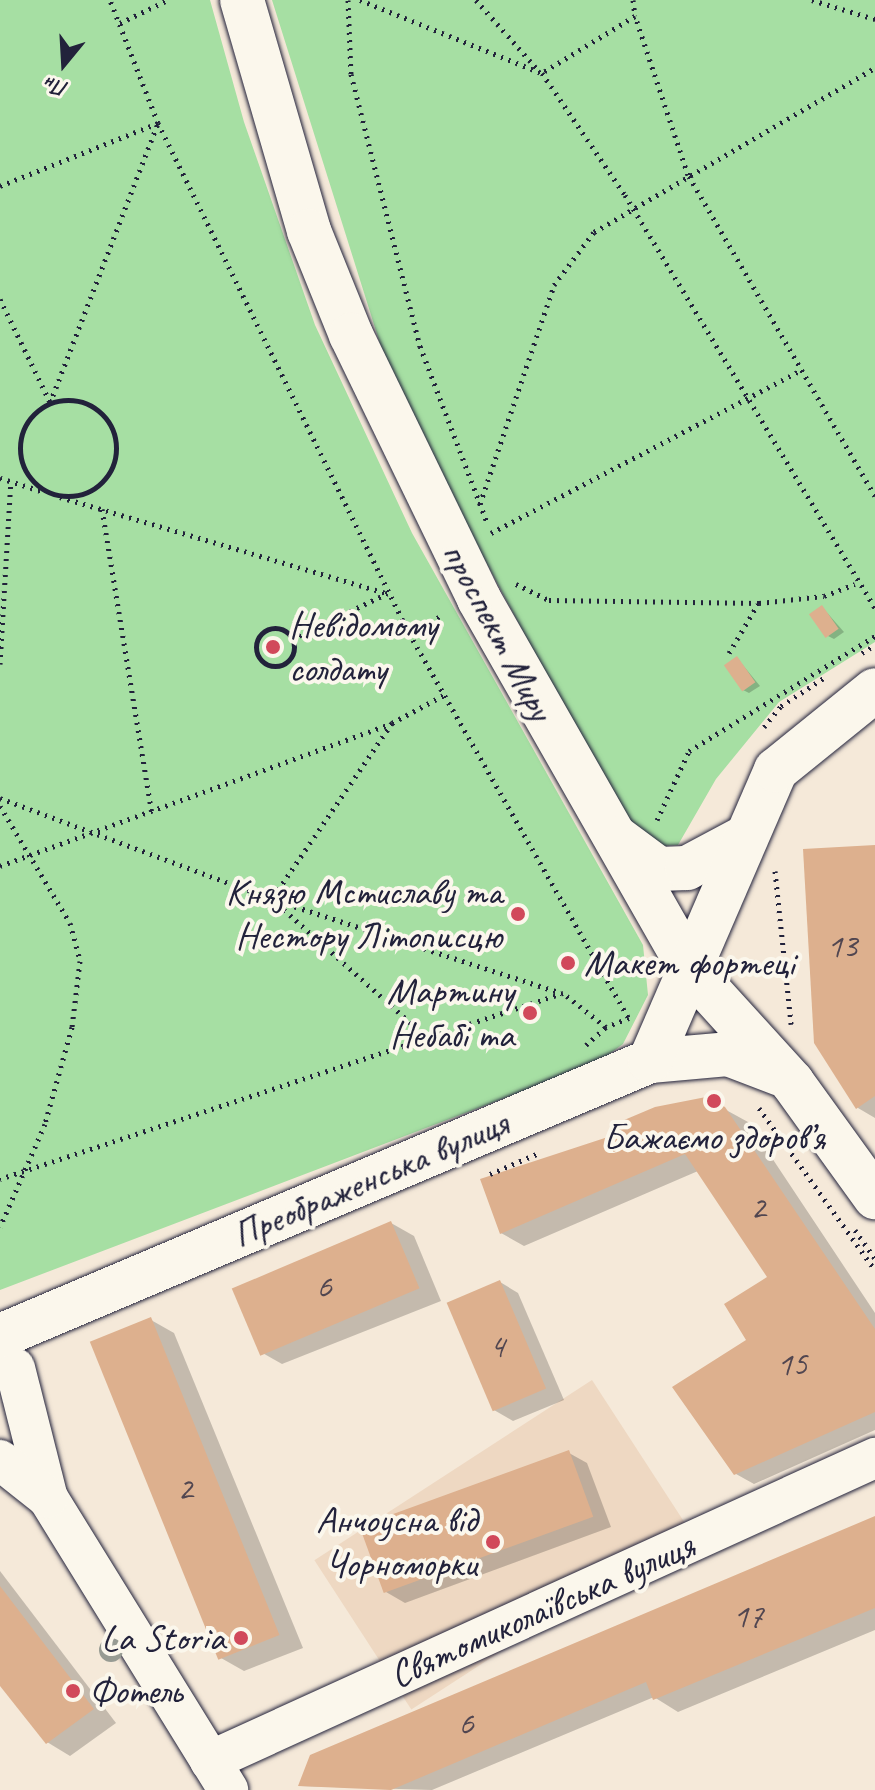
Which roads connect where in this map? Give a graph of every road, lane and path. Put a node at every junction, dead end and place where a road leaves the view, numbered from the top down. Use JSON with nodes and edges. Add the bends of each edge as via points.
{"nodes":[{"id":1,"x":110,"y":0,"type":"edge"},
{"id":2,"x":168,"y":0,"type":"edge"},
{"id":3,"x":242,"y":0,"type":"edge"},
{"id":4,"x":348,"y":0,"type":"edge"},
{"id":5,"x":360,"y":0,"type":"edge"},
{"id":6,"x":476,"y":0,"type":"edge"},
{"id":7,"x":633,"y":0,"type":"edge"},
{"id":8,"x":812,"y":0,"type":"edge"},
{"id":9,"x":635,"y":16,"type":"junction"},
{"id":10,"x":875,"y":19,"type":"edge"},
{"id":11,"x":120,"y":23,"type":"junction"},
{"id":12,"x":875,"y":68,"type":"edge"},
{"id":13,"x":542,"y":73,"type":"junction"},
{"id":14,"x":158,"y":123,"type":"junction"},
{"id":15,"x":688,"y":175,"type":"junction"},
{"id":16,"x":0,"y":186,"type":"edge"},
{"id":17,"x":631,"y":205,"type":"junction"},
{"id":18,"x":0,"y":299,"type":"edge"},
{"id":19,"x":801,"y":370,"type":"junction"},
{"id":20,"x":746,"y":401,"type":"junction"},
{"id":21,"x":50,"y":403,"type":"junction"},
{"id":22,"x":0,"y":478,"type":"edge"},
{"id":23,"x":11,"y":481,"type":"junction"},
{"id":24,"x":45,"y":492,"type":"junction"},
{"id":25,"x":875,"y":496,"type":"edge"},
{"id":26,"x":60,"y":497,"type":"junction"},
{"id":27,"x":480,"y":504,"type":"junction"},
{"id":28,"x":102,"y":509,"type":"junction"},
{"id":29,"x":516,"y":584,"type":"dead end"},
{"id":30,"x":855,"y":584,"type":"junction"},
{"id":31,"x":388,"y":593,"type":"junction"},
{"id":32,"x":759,"y":603,"type":"junction"},
{"id":33,"x":875,"y":608,"type":"edge"},
{"id":34,"x":443,"y":615,"type":"dead end"},
{"id":35,"x":409,"y":633,"type":"junction"},
{"id":36,"x":875,"y":636,"type":"edge"},
{"id":37,"x":292,"y":639,"type":"junction"},
{"id":38,"x":875,"y":645,"type":"edge"},
{"id":39,"x":729,"y":653,"type":"dead end"},
{"id":40,"x":0,"y":664,"type":"edge"},
{"id":41,"x":875,"y":690,"type":"edge"},
{"id":42,"x":444,"y":695,"type":"junction"},
{"id":43,"x":392,"y":723,"type":"junction"},
{"id":44,"x":755,"y":738,"type":"dead end"},
{"id":45,"x":0,"y":798,"type":"edge"},
{"id":46,"x":0,"y":806,"type":"edge"},
{"id":47,"x":152,"y":813,"type":"junction"},
{"id":48,"x":601,"y":822,"type":"junction"},
{"id":49,"x":101,"y":832,"type":"junction"},
{"id":50,"x":651,"y":835,"type":"dead end"},
{"id":51,"x":759,"y":850,"type":"junction"},
{"id":52,"x":28,"y":858,"type":"junction"},
{"id":53,"x":0,"y":866,"type":"edge"},
{"id":54,"x":272,"y":899,"type":"junction"},
{"id":55,"x":692,"y":972,"type":"junction"},
{"id":56,"x":563,"y":993,"type":"junction"},
{"id":57,"x":792,"y":1033,"type":"dead end"},
{"id":58,"x":425,"y":1037,"type":"junction"},
{"id":59,"x":650,"y":1061,"type":"junction"},
{"id":60,"x":766,"y":1091,"type":"junction"},
{"id":61,"x":534,"y":1143,"type":"dead end"},
{"id":62,"x":505,"y":1155,"type":"dead end"},
{"id":63,"x":30,"y":1166,"type":"junction"},
{"id":64,"x":0,"y":1179,"type":"edge"},
{"id":65,"x":875,"y":1197,"type":"edge"},
{"id":66,"x":0,"y":1227,"type":"edge"},
{"id":67,"x":875,"y":1259,"type":"edge"},
{"id":68,"x":875,"y":1270,"type":"edge"},
{"id":69,"x":8,"y":1352,"type":"edge"},
{"id":70,"x":875,"y":1458,"type":"edge"},
{"id":71,"x":0,"y":1460,"type":"edge"},
{"id":72,"x":48,"y":1498,"type":"junction"},
{"id":73,"x":219,"y":1776,"type":"edge"}],
"edges":[{"from":1,"to":11,"type":"path"},
{"from":2,"to":11,"type":"path"},
{"from":3,"to":48,"type":"main road","name":"проспект Миру","via":[[272,120],[351,335],[479,599]]},
{"from":4,"to":27,"type":"path","via":[[351,74],[416,331]]},
{"from":5,"to":13,"type":"path"},
{"from":6,"to":13,"type":"path"},
{"from":7,"to":9,"type":"path"},
{"from":8,"to":10,"type":"path"},
{"from":9,"to":13,"type":"path"},
{"from":9,"to":15,"type":"path"},
{"from":11,"to":14,"type":"path"},
{"from":12,"to":15,"type":"path"},
{"from":13,"to":17,"type":"path"},
{"from":14,"to":16,"type":"path"},
{"from":14,"to":21,"type":"path"},
{"from":14,"to":31,"type":"path"},
{"from":15,"to":17,"type":"path"},
{"from":15,"to":19,"type":"path"},
{"from":17,"to":20,"type":"path"},
{"from":17,"to":27,"type":"path","via":[[594,232],[554,285]]},
{"from":18,"to":21,"type":"path"},
{"from":19,"to":20,"type":"path"},
{"from":19,"to":25,"type":"path"},
{"from":20,"to":27,"type":"path","via":[[491,533]]},
{"from":20,"to":30,"type":"path"},
{"from":21,"to":24,"type":"path","via":[[20,438],[23,469]]},
{"from":21,"to":26,"type":"path","via":[[97,409],[116,444],[104,481]]},
{"from":22,"to":23,"type":"path"},
{"from":23,"to":24,"type":"path"},
{"from":23,"to":40,"type":"path"},
{"from":24,"to":26,"type":"path"},
{"from":26,"to":28,"type":"path"},
{"from":28,"to":31,"type":"path"},
{"from":28,"to":47,"type":"path"},
{"from":29,"to":32,"type":"path","via":[[549,600]]},
{"from":30,"to":32,"type":"path","via":[[824,596]]},
{"from":30,"to":33,"type":"path"},
{"from":31,"to":35,"type":"path"},
{"from":31,"to":37,"type":"path"},
{"from":32,"to":39,"type":"path"},
{"from":34,"to":35,"type":"path"},
{"from":35,"to":42,"type":"path"},
{"from":36,"to":50,"type":"path","via":[[689,751]]},
{"from":37,"to":37,"type":"path","via":[[282,629],[267,629],[257,653],[281,665],[292,654]]},
{"from":38,"to":44,"type":"path","via":[[781,706]]},
{"from":41,"to":51,"type":"main road","via":[[776,770]]},
{"from":42,"to":43,"type":"path"},
{"from":42,"to":56,"type":"path","via":[[629,1018],[606,1027]]},
{"from":43,"to":47,"type":"path"},
{"from":43,"to":54,"type":"path"},
{"from":45,"to":49,"type":"path"},
{"from":46,"to":52,"type":"path"},
{"from":47,"to":49,"type":"path"},
{"from":48,"to":51,"type":"main road","via":[[637,860],[659,869],[687,868]]},
{"from":48,"to":55,"type":"main road","name":"проспект Миру"},
{"from":49,"to":52,"type":"path"},
{"from":49,"to":54,"type":"path"},
{"from":51,"to":55,"type":"main road"},
{"from":51,"to":57,"type":"path"},
{"from":52,"to":53,"type":"path"},
{"from":52,"to":63,"type":"path","via":[[70,923],[80,961],[72,1027]]},
{"from":54,"to":56,"type":"path"},
{"from":54,"to":58,"type":"path"},
{"from":55,"to":59,"type":"main road"},
{"from":55,"to":60,"type":"main road","name":"проспект Миру"},
{"from":56,"to":58,"type":"path"},
{"from":58,"to":63,"type":"path"},
{"from":59,"to":60,"type":"main road","name":"Преображенська вулиця","via":[[728,1054]]},
{"from":59,"to":69,"type":"main road","name":"Преображенська вулиця"},
{"from":60,"to":65,"type":"main road","name":"проспект Миру"},
{"from":60,"to":67,"type":"path"},
{"from":60,"to":68,"type":"path"},
{"from":61,"to":62,"type":"path"},
{"from":63,"to":64,"type":"path"},
{"from":63,"to":66,"type":"path"},
{"from":69,"to":72,"type":"street"},
{"from":70,"to":73,"type":"street","name":"Святомиколаївська вулиця"},
{"from":71,"to":72,"type":"street"},
{"from":72,"to":73,"type":"street"}]}
